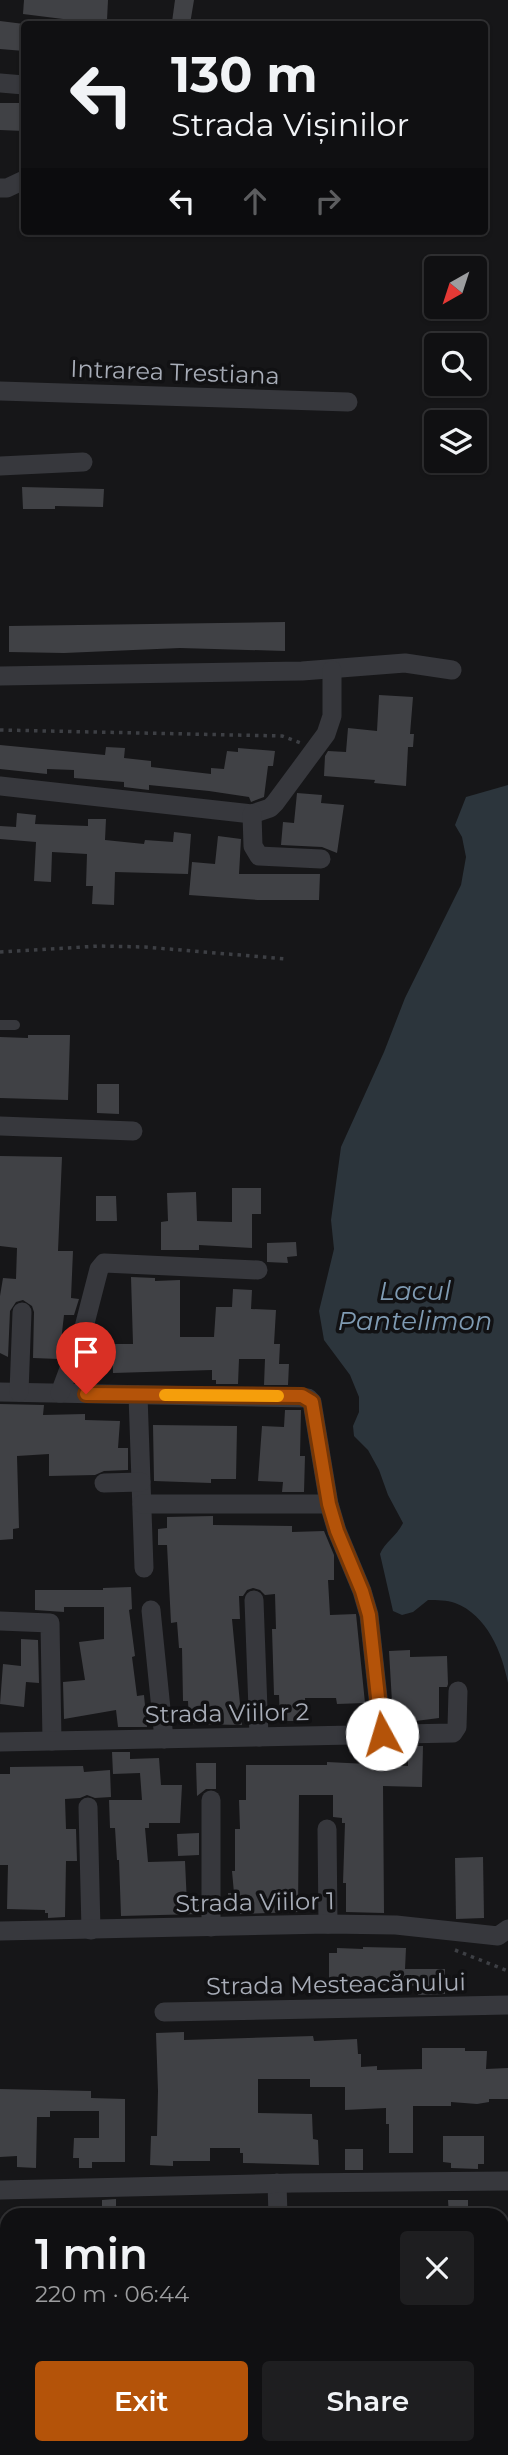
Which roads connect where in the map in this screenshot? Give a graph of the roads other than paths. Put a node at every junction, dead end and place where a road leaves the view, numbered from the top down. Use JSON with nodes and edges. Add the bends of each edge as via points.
{"nodes":[{"id":1,"x":0,"y":83,"type":"edge"},
{"id":2,"x":21,"y":85,"type":"edge"},
{"id":3,"x":21,"y":181,"type":"edge"},
{"id":4,"x":0,"y":188,"type":"edge"},
{"id":5,"x":0,"y":391,"type":"edge"},
{"id":6,"x":348,"y":402,"type":"dead end"},
{"id":7,"x":83,"y":463,"type":"dead end"},
{"id":8,"x":0,"y":466,"type":"edge"},
{"id":9,"x":331,"y":670,"type":"junction"},
{"id":10,"x":452,"y":670,"type":"dead end"},
{"id":11,"x":0,"y":676,"type":"edge"},
{"id":12,"x":0,"y":786,"type":"edge"},
{"id":13,"x":252,"y":814,"type":"junction"},
{"id":14,"x":321,"y":859,"type":"dead end"},
{"id":15,"x":0,"y":1025,"type":"edge"},
{"id":16,"x":15,"y":1025,"type":"dead end"},
{"id":17,"x":0,"y":1126,"type":"edge"},
{"id":18,"x":133,"y":1130,"type":"dead end"},
{"id":19,"x":258,"y":1270,"type":"dead end"},
{"id":20,"x":22,"y":1312,"type":"dead end"},
{"id":21,"x":9,"y":1392,"type":"edge"},
{"id":22,"x":60,"y":1393,"type":"junction"},
{"id":23,"x":138,"y":1395,"type":"junction"},
{"id":24,"x":141,"y":1482,"type":"junction"},
{"id":25,"x":104,"y":1483,"type":"dead end"},
{"id":26,"x":142,"y":1504,"type":"junction"},
{"id":27,"x":329,"y":1504,"type":"junction"},
{"id":28,"x":144,"y":1568,"type":"dead end"},
{"id":29,"x":254,"y":1600,"type":"dead end"},
{"id":30,"x":152,"y":1610,"type":"dead end"},
{"id":31,"x":0,"y":1621,"type":"edge"},
{"id":32,"x":458,"y":1691,"type":"dead end"},
{"id":33,"x":382,"y":1734,"type":"junction"},
{"id":34,"x":259,"y":1737,"type":"junction"},
{"id":35,"x":164,"y":1739,"type":"junction"},
{"id":36,"x":51,"y":1741,"type":"junction"},
{"id":37,"x":0,"y":1742,"type":"edge"},
{"id":38,"x":211,"y":1800,"type":"dead end"},
{"id":39,"x":88,"y":1807,"type":"dead end"},
{"id":40,"x":327,"y":1829,"type":"dead end"},
{"id":41,"x":328,"y":1924,"type":"junction"},
{"id":42,"x":211,"y":1927,"type":"junction"},
{"id":43,"x":508,"y":1929,"type":"edge"},
{"id":44,"x":92,"y":1930,"type":"junction"},
{"id":45,"x":0,"y":1931,"type":"edge"},
{"id":46,"x":508,"y":2006,"type":"edge"},
{"id":47,"x":164,"y":2012,"type":"dead end"},
{"id":48,"x":508,"y":2181,"type":"edge"},
{"id":49,"x":277,"y":2183,"type":"junction"},
{"id":50,"x":0,"y":2190,"type":"edge"},
{"id":51,"x":278,"y":2208,"type":"edge"}],
"edges":[{"from":1,"to":2,"type":"street"},
{"from":3,"to":4,"type":"street"},
{"from":5,"to":6,"type":"street","name":"Intrarea Trestiana"},
{"from":7,"to":8,"type":"street"},
{"from":9,"to":10,"type":"street","via":[[405,663]]},
{"from":9,"to":11,"type":"street"},
{"from":9,"to":13,"type":"street","via":[[331,725],[275,803]]},
{"from":12,"to":13,"type":"street"},
{"from":13,"to":14,"type":"street","via":[[253,846],[260,856]]},
{"from":15,"to":16,"type":"lane"},
{"from":17,"to":18,"type":"street"},
{"from":19,"to":22,"type":"street","via":[[104,1263]]},
{"from":20,"to":21,"type":"street"},
{"from":21,"to":22,"type":"street"},
{"from":22,"to":23,"type":"street"},
{"from":23,"to":24,"type":"street"},
{"from":23,"to":27,"type":"street","via":[[309,1398]]},
{"from":24,"to":25,"type":"street"},
{"from":24,"to":26,"type":"street"},
{"from":26,"to":27,"type":"street"},
{"from":26,"to":28,"type":"street"},
{"from":27,"to":33,"type":"street","via":[[369,1615]]},
{"from":29,"to":34,"type":"street"},
{"from":30,"to":35,"type":"street"},
{"from":31,"to":36,"type":"street","via":[[50,1623]]},
{"from":32,"to":33,"type":"street","name":"Strada Viilor 2","via":[[453,1733]]},
{"from":33,"to":34,"type":"street","name":"Strada Viilor 2"},
{"from":34,"to":35,"type":"street","name":"Strada Viilor 2"},
{"from":35,"to":36,"type":"street","name":"Strada Viilor 2"},
{"from":36,"to":37,"type":"street","name":"Strada Viilor 2"},
{"from":38,"to":42,"type":"street"},
{"from":39,"to":44,"type":"street"},
{"from":40,"to":41,"type":"street"},
{"from":41,"to":42,"type":"street","name":"Strada Viilor 1"},
{"from":41,"to":43,"type":"street","name":"Strada Viilor 1","via":[[397,1925],[498,1936]]},
{"from":42,"to":44,"type":"street","name":"Strada Viilor 1"},
{"from":44,"to":45,"type":"street","name":"Strada Viilor 1"},
{"from":46,"to":47,"type":"street","name":"Strada Mesteacănului"},
{"from":48,"to":49,"type":"street"},
{"from":49,"to":50,"type":"street"},
{"from":49,"to":51,"type":"street"}]}
